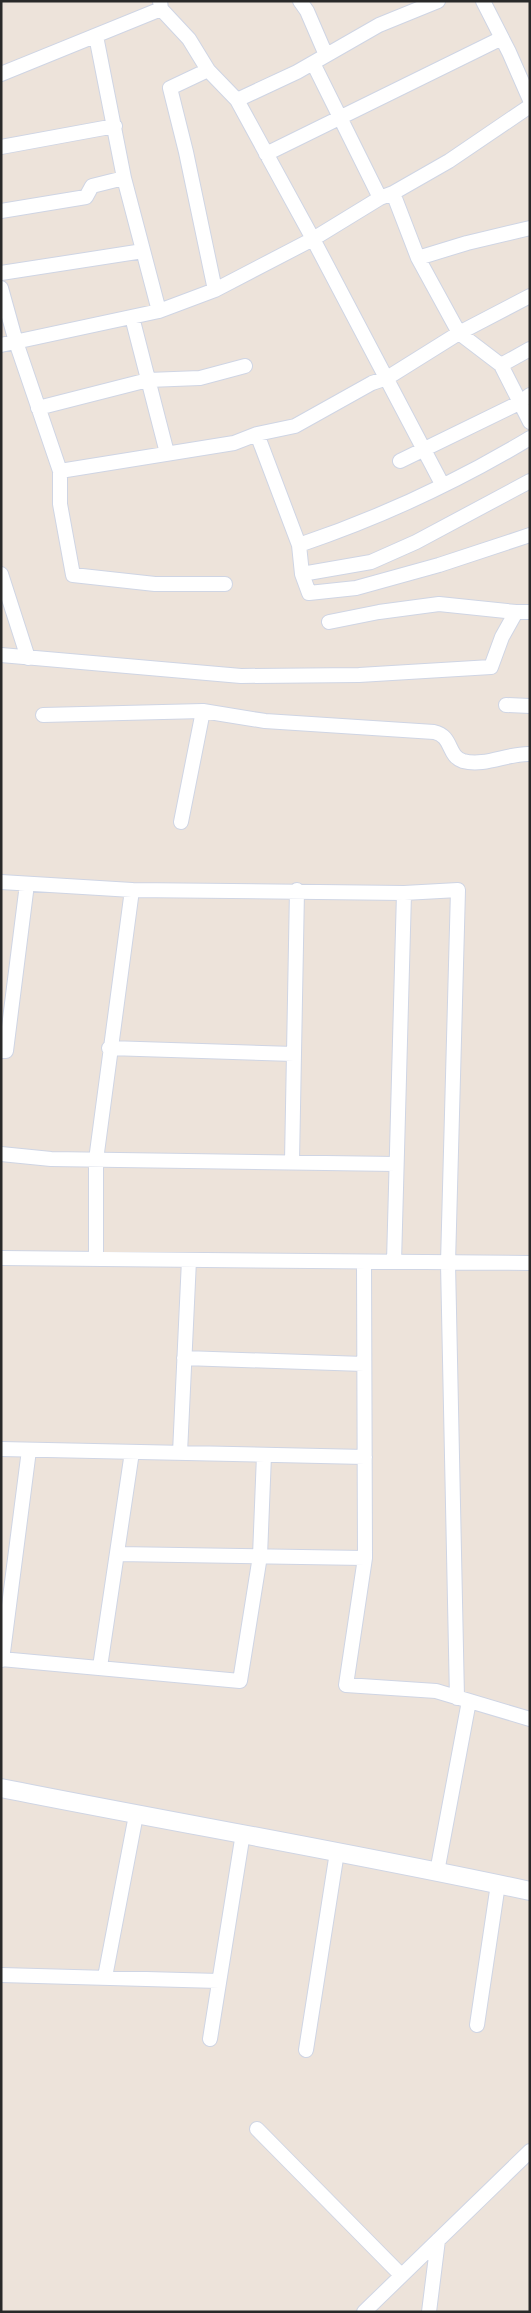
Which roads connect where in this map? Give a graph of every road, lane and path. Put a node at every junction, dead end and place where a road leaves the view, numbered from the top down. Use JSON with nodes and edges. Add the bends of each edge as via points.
{"nodes":[{"id":1,"x":300,"y":1,"type":"edge"},
{"id":2,"x":438,"y":1,"type":"edge"},
{"id":3,"x":483,"y":1,"type":"edge"},
{"id":4,"x":160,"y":5,"type":"edge"},
{"id":5,"x":96,"y":36,"type":"junction"},
{"id":6,"x":502,"y":38,"type":"junction"},
{"id":7,"x":326,"y":55,"type":"junction"},
{"id":8,"x":313,"y":63,"type":"junction"},
{"id":9,"x":208,"y":70,"type":"junction"},
{"id":10,"x":1,"y":74,"type":"edge"},
{"id":11,"x":237,"y":100,"type":"junction"},
{"id":12,"x":530,"y":100,"type":"edge"},
{"id":13,"x":530,"y":106,"type":"edge"},
{"id":14,"x":341,"y":118,"type":"junction"},
{"id":15,"x":115,"y":126,"type":"junction"},
{"id":16,"x":1,"y":147,"type":"edge"},
{"id":17,"x":266,"y":154,"type":"junction"},
{"id":18,"x":124,"y":178,"type":"junction"},
{"id":19,"x":386,"y":196,"type":"junction"},
{"id":20,"x":1,"y":212,"type":"edge"},
{"id":21,"x":530,"y":228,"type":"edge"},
{"id":22,"x":313,"y":239,"type":"junction"},
{"id":23,"x":143,"y":251,"type":"junction"},
{"id":24,"x":418,"y":258,"type":"junction"},
{"id":25,"x":1,"y":273,"type":"edge"},
{"id":26,"x":1,"y":288,"type":"edge"},
{"id":27,"x":215,"y":290,"type":"junction"},
{"id":28,"x":530,"y":296,"type":"edge"},
{"id":29,"x":159,"y":311,"type":"junction"},
{"id":30,"x":132,"y":317,"type":"junction"},
{"id":31,"x":459,"y":333,"type":"junction"},
{"id":32,"x":16,"y":342,"type":"junction"},
{"id":33,"x":1,"y":345,"type":"edge"},
{"id":34,"x":530,"y":349,"type":"edge"},
{"id":35,"x":500,"y":365,"type":"junction"},
{"id":36,"x":245,"y":366,"type":"dead end"},
{"id":37,"x":386,"y":378,"type":"junction"},
{"id":38,"x":148,"y":380,"type":"junction"},
{"id":39,"x":524,"y":399,"type":"edge"},
{"id":40,"x":38,"y":408,"type":"junction"},
{"id":41,"x":530,"y":422,"type":"edge"},
{"id":42,"x":257,"y":434,"type":"junction"},
{"id":43,"x":530,"y":438,"type":"edge"},
{"id":44,"x":423,"y":450,"type":"junction"},
{"id":45,"x":167,"y":454,"type":"junction"},
{"id":46,"x":400,"y":462,"type":"dead end"},
{"id":47,"x":60,"y":471,"type":"junction"},
{"id":48,"x":530,"y":481,"type":"edge"},
{"id":49,"x":442,"y":484,"type":"junction"},
{"id":50,"x":530,"y":535,"type":"edge"},
{"id":51,"x":299,"y":545,"type":"junction"},
{"id":52,"x":1,"y":574,"type":"edge"},
{"id":53,"x":302,"y":574,"type":"junction"},
{"id":54,"x":225,"y":584,"type":"dead end"},
{"id":55,"x":516,"y":612,"type":"junction"},
{"id":56,"x":530,"y":612,"type":"edge"},
{"id":57,"x":329,"y":622,"type":"dead end"},
{"id":58,"x":1,"y":655,"type":"edge"},
{"id":59,"x":28,"y":658,"type":"junction"},
{"id":60,"x":506,"y":705,"type":"dead end"},
{"id":61,"x":530,"y":706,"type":"edge"},
{"id":62,"x":203,"y":711,"type":"junction"},
{"id":63,"x":43,"y":715,"type":"dead end"},
{"id":64,"x":530,"y":754,"type":"edge"},
{"id":65,"x":180,"y":822,"type":"dead end"},
{"id":66,"x":1,"y":882,"type":"edge"},
{"id":67,"x":27,"y":884,"type":"junction"},
{"id":68,"x":132,"y":890,"type":"junction"},
{"id":69,"x":297,"y":890,"type":"junction"},
{"id":70,"x":404,"y":893,"type":"junction"},
{"id":71,"x":110,"y":1048,"type":"junction"},
{"id":72,"x":1,"y":1051,"type":"edge"},
{"id":73,"x":294,"y":1054,"type":"junction"},
{"id":74,"x":1,"y":1154,"type":"edge"},
{"id":75,"x":96,"y":1160,"type":"junction"},
{"id":76,"x":292,"y":1162,"type":"junction"},
{"id":77,"x":396,"y":1164,"type":"junction"},
{"id":78,"x":1,"y":1258,"type":"edge"},
{"id":79,"x":96,"y":1259,"type":"junction"},
{"id":80,"x":189,"y":1260,"type":"junction"},
{"id":81,"x":364,"y":1262,"type":"junction"},
{"id":82,"x":394,"y":1262,"type":"junction"},
{"id":83,"x":448,"y":1262,"type":"junction"},
{"id":84,"x":530,"y":1263,"type":"edge"},
{"id":85,"x":184,"y":1358,"type":"junction"},
{"id":86,"x":364,"y":1364,"type":"junction"},
{"id":87,"x":1,"y":1449,"type":"edge"},
{"id":88,"x":29,"y":1450,"type":"junction"},
{"id":89,"x":132,"y":1452,"type":"junction"},
{"id":90,"x":180,"y":1453,"type":"junction"},
{"id":91,"x":264,"y":1455,"type":"junction"},
{"id":92,"x":365,"y":1456,"type":"junction"},
{"id":93,"x":118,"y":1554,"type":"junction"},
{"id":94,"x":260,"y":1556,"type":"junction"},
{"id":95,"x":365,"y":1558,"type":"junction"},
{"id":96,"x":2,"y":1660,"type":"edge"},
{"id":97,"x":100,"y":1667,"type":"junction"},
{"id":98,"x":463,"y":1700,"type":"junction"},
{"id":99,"x":530,"y":1719,"type":"edge"},
{"id":100,"x":1,"y":1788,"type":"edge"},
{"id":101,"x":136,"y":1815,"type":"junction"},
{"id":102,"x":243,"y":1833,"type":"junction"},
{"id":103,"x":337,"y":1852,"type":"junction"},
{"id":104,"x":437,"y":1872,"type":"junction"},
{"id":105,"x":498,"y":1884,"type":"junction"},
{"id":106,"x":530,"y":1891,"type":"edge"},
{"id":107,"x":1,"y":1975,"type":"edge"},
{"id":108,"x":105,"y":1978,"type":"junction"},
{"id":109,"x":220,"y":1981,"type":"junction"},
{"id":110,"x":477,"y":2025,"type":"dead end"},
{"id":111,"x":210,"y":2039,"type":"dead end"},
{"id":112,"x":306,"y":2050,"type":"dead end"},
{"id":113,"x":257,"y":2129,"type":"dead end"},
{"id":114,"x":530,"y":2151,"type":"edge"},
{"id":115,"x":438,"y":2240,"type":"junction"},
{"id":116,"x":402,"y":2275,"type":"junction"},
{"id":117,"x":364,"y":2312,"type":"edge"},
{"id":118,"x":429,"y":2312,"type":"edge"}],
"edges":[{"from":1,"to":7,"type":"street"},
{"from":2,"to":7,"type":"street","via":[[379,25]]},
{"from":3,"to":6,"type":"street"},
{"from":4,"to":5,"type":"street"},
{"from":4,"to":9,"type":"street","via":[[189,39]]},
{"from":5,"to":10,"type":"street"},
{"from":5,"to":15,"type":"street"},
{"from":6,"to":12,"type":"street"},
{"from":6,"to":14,"type":"street"},
{"from":7,"to":8,"type":"street"},
{"from":8,"to":11,"type":"street"},
{"from":8,"to":14,"type":"street"},
{"from":9,"to":11,"type":"street"},
{"from":9,"to":27,"type":"street","via":[[170,88]]},
{"from":11,"to":17,"type":"street"},
{"from":13,"to":19,"type":"street","via":[[449,161]]},
{"from":14,"to":17,"type":"street"},
{"from":14,"to":19,"type":"street"},
{"from":15,"to":16,"type":"street"},
{"from":15,"to":18,"type":"street"},
{"from":17,"to":22,"type":"street"},
{"from":18,"to":20,"type":"street","via":[[92,186],[86,198]]},
{"from":18,"to":23,"type":"street"},
{"from":19,"to":22,"type":"street"},
{"from":19,"to":24,"type":"street"},
{"from":21,"to":24,"type":"street"},
{"from":22,"to":27,"type":"street"},
{"from":22,"to":37,"type":"street"},
{"from":23,"to":25,"type":"street"},
{"from":23,"to":29,"type":"street"},
{"from":24,"to":31,"type":"street"},
{"from":26,"to":32,"type":"street"},
{"from":27,"to":29,"type":"street"},
{"from":28,"to":31,"type":"street"},
{"from":29,"to":30,"type":"street"},
{"from":30,"to":32,"type":"street"},
{"from":30,"to":38,"type":"street"},
{"from":31,"to":35,"type":"street"},
{"from":31,"to":37,"type":"street"},
{"from":32,"to":33,"type":"street"},
{"from":32,"to":40,"type":"street"},
{"from":34,"to":35,"type":"street"},
{"from":35,"to":39,"type":"street"},
{"from":36,"to":38,"type":"street","via":[[200,378]]},
{"from":37,"to":42,"type":"street","via":[[295,426]]},
{"from":37,"to":44,"type":"street"},
{"from":38,"to":40,"type":"street"},
{"from":38,"to":45,"type":"street"},
{"from":39,"to":41,"type":"street"},
{"from":39,"to":44,"type":"street"},
{"from":40,"to":47,"type":"street"},
{"from":42,"to":45,"type":"street","via":[[234,443]]},
{"from":42,"to":51,"type":"street"},
{"from":43,"to":49,"type":"street","via":[[496,459]]},
{"from":44,"to":46,"type":"street"},
{"from":44,"to":49,"type":"street"},
{"from":45,"to":47,"type":"street"},
{"from":47,"to":54,"type":"street","via":[[60,504],[73,575],[155,584]]},
{"from":48,"to":53,"type":"street","via":[[416,542],[371,562]]},
{"from":49,"to":51,"type":"street","via":[[415,499]]},
{"from":50,"to":53,"type":"street","via":[[356,588],[309,593]]},
{"from":51,"to":53,"type":"street"},
{"from":52,"to":59,"type":"street"},
{"from":55,"to":56,"type":"street"},
{"from":55,"to":57,"type":"street","via":[[439,604]]},
{"from":55,"to":59,"type":"street","via":[[491,667],[359,675],[241,676]]},
{"from":58,"to":59,"type":"street"},
{"from":60,"to":61,"type":"street"},
{"from":62,"to":63,"type":"street"},
{"from":62,"to":64,"type":"street","via":[[265,721],[434,732],[442,734],[454,754],[472,762]]},
{"from":62,"to":65,"type":"street"},
{"from":66,"to":67,"type":"street"},
{"from":67,"to":68,"type":"street"},
{"from":67,"to":72,"type":"street","via":[[6,1051]]},
{"from":68,"to":69,"type":"street"},
{"from":68,"to":71,"type":"street"},
{"from":69,"to":70,"type":"street"},
{"from":69,"to":73,"type":"street"},
{"from":70,"to":77,"type":"street"},
{"from":70,"to":83,"type":"street","via":[[458,890]]},
{"from":71,"to":73,"type":"street"},
{"from":71,"to":75,"type":"street"},
{"from":73,"to":76,"type":"street"},
{"from":74,"to":75,"type":"street"},
{"from":75,"to":76,"type":"street"},
{"from":75,"to":79,"type":"street"},
{"from":76,"to":77,"type":"street"},
{"from":77,"to":82,"type":"street"},
{"from":78,"to":79,"type":"street"},
{"from":79,"to":80,"type":"street"},
{"from":80,"to":81,"type":"street"},
{"from":80,"to":85,"type":"street"},
{"from":81,"to":82,"type":"street"},
{"from":81,"to":86,"type":"street"},
{"from":82,"to":83,"type":"street"},
{"from":83,"to":84,"type":"street"},
{"from":83,"to":98,"type":"street"},
{"from":85,"to":86,"type":"street"},
{"from":85,"to":90,"type":"street"},
{"from":86,"to":92,"type":"street"},
{"from":87,"to":88,"type":"street"},
{"from":88,"to":89,"type":"street"},
{"from":88,"to":96,"type":"street"},
{"from":89,"to":90,"type":"street"},
{"from":89,"to":93,"type":"street"},
{"from":90,"to":91,"type":"street"},
{"from":91,"to":92,"type":"street"},
{"from":91,"to":94,"type":"street"},
{"from":92,"to":95,"type":"street"},
{"from":93,"to":94,"type":"street"},
{"from":93,"to":97,"type":"street"},
{"from":94,"to":95,"type":"street"},
{"from":94,"to":97,"type":"street","via":[[240,1681]]},
{"from":95,"to":98,"type":"street","via":[[346,1685],[436,1691]]},
{"from":96,"to":97,"type":"street"},
{"from":98,"to":99,"type":"street"},
{"from":98,"to":104,"type":"street"},
{"from":100,"to":101,"type":"street"},
{"from":101,"to":102,"type":"street"},
{"from":101,"to":108,"type":"street"},
{"from":102,"to":103,"type":"street"},
{"from":102,"to":109,"type":"street"},
{"from":103,"to":104,"type":"street"},
{"from":103,"to":112,"type":"street"},
{"from":104,"to":105,"type":"street"},
{"from":105,"to":106,"type":"street"},
{"from":105,"to":110,"type":"street"},
{"from":107,"to":108,"type":"street"},
{"from":108,"to":109,"type":"street"},
{"from":109,"to":111,"type":"street"},
{"from":113,"to":116,"type":"street"},
{"from":114,"to":115,"type":"street"},
{"from":115,"to":116,"type":"street"},
{"from":115,"to":118,"type":"street"},
{"from":116,"to":117,"type":"street"}]}
